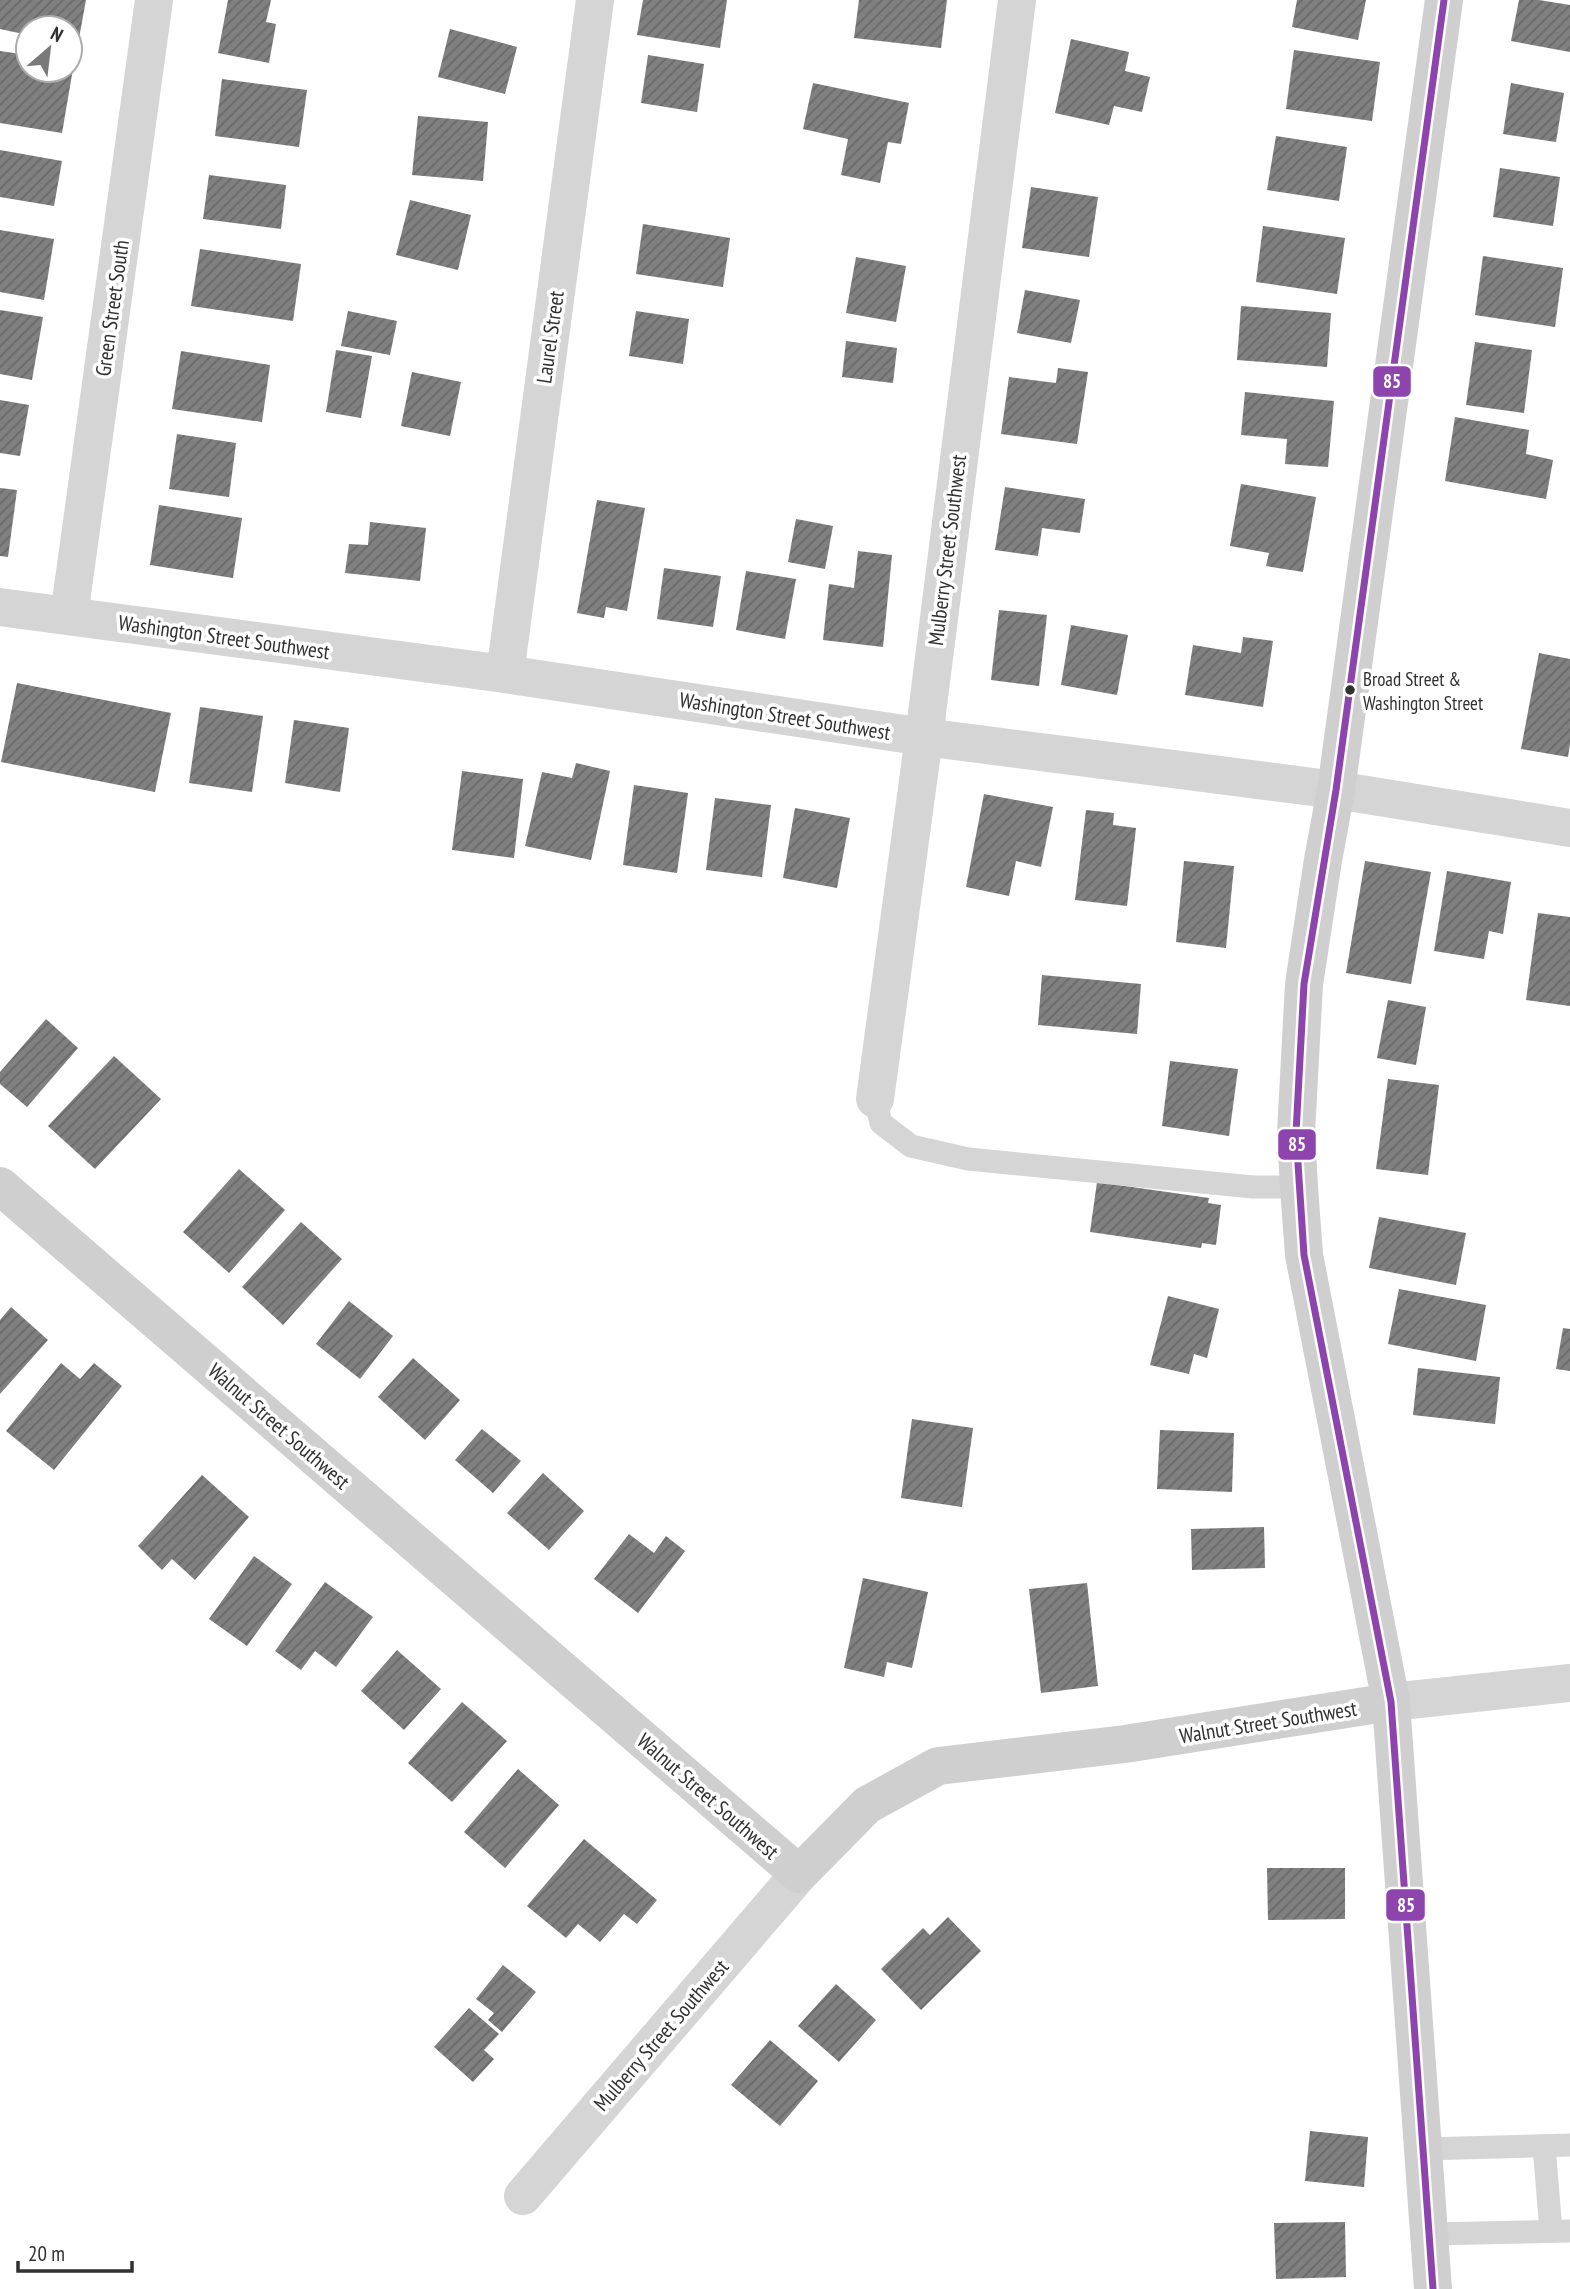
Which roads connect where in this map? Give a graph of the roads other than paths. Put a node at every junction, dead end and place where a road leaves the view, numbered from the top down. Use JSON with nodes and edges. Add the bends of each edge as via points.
{"nodes":[{"id":1,"x":154,"y":0,"type":"edge"},
{"id":2,"x":595,"y":0,"type":"edge"},
{"id":3,"x":1017,"y":0,"type":"edge"},
{"id":4,"x":1444,"y":0,"type":"edge"},
{"id":5,"x":0,"y":607,"type":"edge"},
{"id":6,"x":69,"y":617,"type":"junction"},
{"id":7,"x":505,"y":674,"type":"junction"},
{"id":8,"x":923,"y":737,"type":"junction"},
{"id":9,"x":1336,"y":790,"type":"junction"},
{"id":10,"x":1570,"y":828,"type":"edge"},
{"id":11,"x":875,"y":1099,"type":"joint"},
{"id":12,"x":0,"y":1185,"type":"edge"},
{"id":13,"x":1299,"y":1188,"type":"junction"},
{"id":14,"x":1570,"y":1683,"type":"edge"},
{"id":15,"x":1391,"y":1702,"type":"junction"},
{"id":16,"x":799,"y":1874,"type":"junction"},
{"id":17,"x":1570,"y":2145,"type":"edge"},
{"id":18,"x":1544,"y":2146,"type":"junction"},
{"id":19,"x":1423,"y":2150,"type":"junction"},
{"id":20,"x":523,"y":2196,"type":"dead end"},
{"id":21,"x":1561,"y":2231,"type":"edge"},
{"id":22,"x":1429,"y":2234,"type":"junction"},
{"id":23,"x":1433,"y":2289,"type":"edge"}],
"edges":[{"from":1,"to":6,"type":"street","name":"Green Street South"},
{"from":2,"to":7,"type":"street","name":"Laurel Street"},
{"from":3,"to":8,"type":"street","name":"Mulberry Street Southwest"},
{"from":4,"to":9,"type":"street"},
{"from":5,"to":6,"type":"street","name":"Washington Street Southwest"},
{"from":6,"to":7,"type":"street","name":"Washington Street Southwest"},
{"from":7,"to":8,"type":"street","name":"Washington Street Southwest"},
{"from":8,"to":9,"type":"street","name":"Washington Street Southwest"},
{"from":8,"to":11,"type":"street","name":"Mulberry Street Southwest"},
{"from":9,"to":10,"type":"street","name":"Washington Street Southwest"},
{"from":9,"to":13,"type":"street","via":[[1304,984],[1296,1133]]},
{"from":11,"to":13,"type":"lane","via":[[881,1123],[911,1146],[968,1159]]},
{"from":12,"to":16,"type":"street","name":"Walnut Street Southwest"},
{"from":13,"to":15,"type":"street","via":[[1304,1255]]},
{"from":14,"to":15,"type":"street","name":"Walnut Street Southwest"},
{"from":15,"to":16,"type":"street","name":"Walnut Street Southwest","via":[[1125,1744],[938,1766],[867,1805]]},
{"from":15,"to":19,"type":"street"},
{"from":16,"to":20,"type":"street","name":"Mulberry Street Southwest"},
{"from":17,"to":18,"type":"lane"},
{"from":18,"to":19,"type":"lane"},
{"from":18,"to":21,"type":"lane"},
{"from":19,"to":22,"type":"street"},
{"from":21,"to":22,"type":"lane"},
{"from":22,"to":23,"type":"street"}]}
